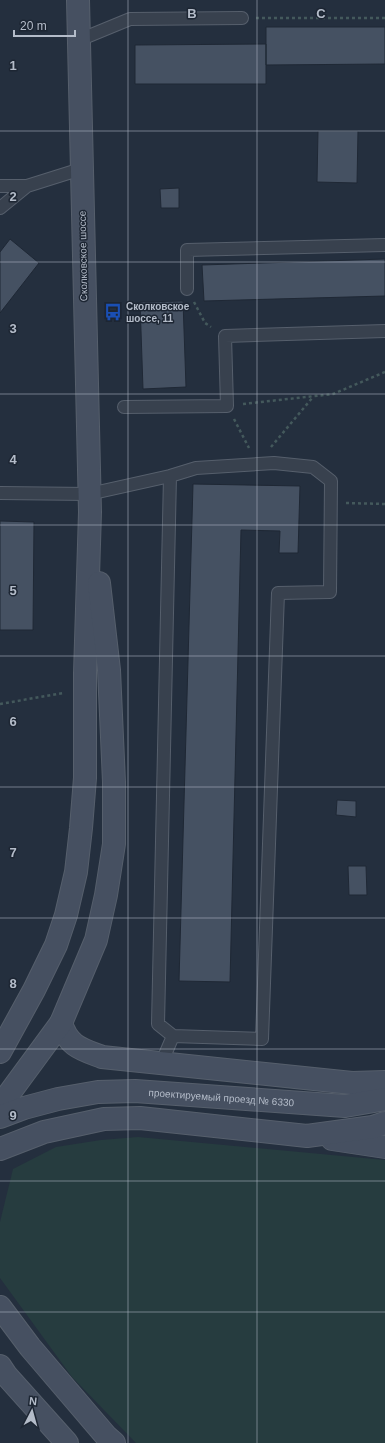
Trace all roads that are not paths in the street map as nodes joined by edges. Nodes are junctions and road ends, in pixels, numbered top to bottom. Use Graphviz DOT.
graph roads {
  1 [pos="78,0"];
  2 [pos="242,18"];
  3 [pos="78,40"];
  4 [pos="82,170"];
  5 [pos="0,186"];
  6 [pos="27,186"];
  7 [pos="0,208"];
  8 [pos="385,245"];
  9 [pos="187,289"];
  10 [pos="385,331"];
  11 [pos="124,407"];
  12 [pos="170,476"];
  13 [pos="0,493"];
  14 [pos="89,503"];
  15 [pos="61,1023"];
  16 [pos="173,1036"];
  17 [pos="0,1052"];
  18 [pos="161,1064"];
  19 [pos="385,1082"];
  20 [pos="385,1099"];
  21 [pos="0,1106"];
  22 [pos="0,1117"];
  23 [pos="385,1123"];
  24 [pos="307,1136"];
  25 [pos="385,1147"];
  26 [pos="0,1149"];
  27 [pos="0,1307"];
  28 [pos="2,1370"];
  29 [pos="68,1443"];
  30 [pos="114,1443"];
  1 -- 3 [label="street, Сколковское шоссе"];
  2 -- 3 [label="lane"];
  3 -- 4 [label="street, Сколковское шоссе"];
  4 -- 6 [label="lane"];
  4 -- 14 [label="street, Сколковское шоссе"];
  5 -- 6 [label="lane"];
  6 -- 7 [label="lane"];
  8 -- 9 [label="lane"];
  10 -- 11 [label="lane"];
  12 -- 14 [label="lane"];
  12 -- 16 [label="lane"];
  12 -- 16 [label="lane"];
  13 -- 14 [label="lane"];
  14 -- 15 [label="street"];
  14 -- 17 [label="street"];
  15 -- 18 [label="street"];
  15 -- 21 [label="street"];
  16 -- 18 [label="lane"];
  18 -- 19 [label="street"];
  20 -- 22 [label="street, проектируемый проезд № 6330"];
  23 -- 24 [label="street"];
  24 -- 25 [label="street"];
  24 -- 26 [label="street"];
  27 -- 30 [label="street"];
  28 -- 29 [label="street"];
}
